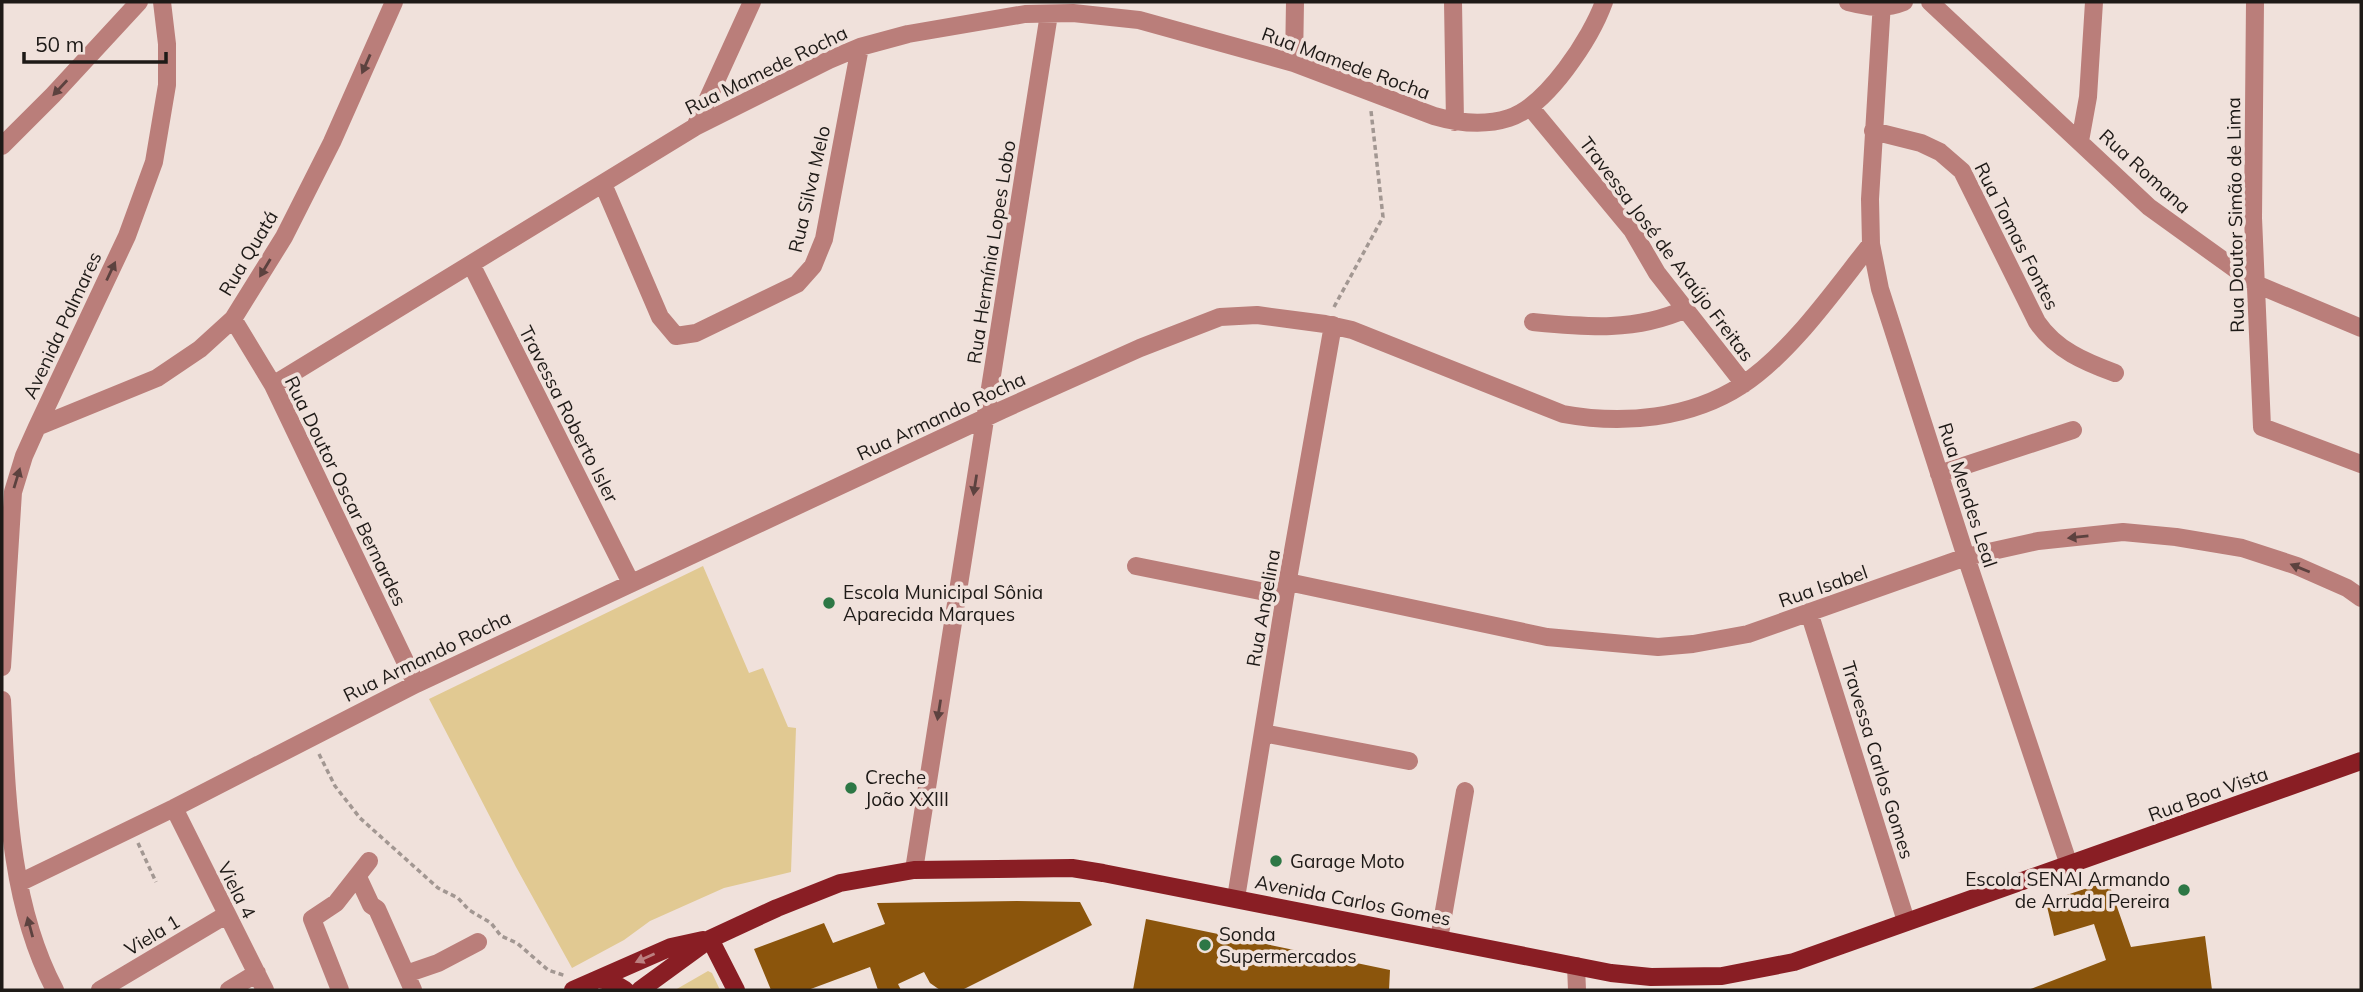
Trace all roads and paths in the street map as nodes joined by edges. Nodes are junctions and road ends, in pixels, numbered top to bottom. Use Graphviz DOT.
graph roads {
  1 [pos="139,2"];
  2 [pos="162,2"];
  3 [pos="394,2"];
  4 [pos="752,2"];
  5 [pos="1140,2"];
  6 [pos="1296,2"];
  7 [pos="1453,2"];
  8 [pos="1604,2"];
  9 [pos="1848,2"];
  10 [pos="1904,2"];
  11 [pos="1930,2"];
  12 [pos="2094,2"];
  13 [pos="2255,2"];
  14 [pos="1882,5"];
  15 [pos="1049,14"];
  16 [pos="1139,20"];
  17 [pos="860,47"];
  18 [pos="1294,62"];
  19 [pos="1369,92"];
  20 [pos="1530,107"];
  21 [pos="1455,122"];
  22 [pos="695,128"];
  23 [pos="1873,131"];
  24 [pos="2080,141"];
  25 [pos="2,146"];
  26 [pos="603,184"];
  27 [pos="1871,244"];
  28 [pos="471,264"];
  29 [pos="2256,284"];
  30 [pos="1686,309"];
  31 [pos="233,319"];
  32 [pos="1533,322"];
  33 [pos="1329,324"];
  34 [pos="2361,328"];
  35 [pos="2115,373"];
  36 [pos="1744,384"];
  37 [pos="273,385"];
  38 [pos="986,418"];
  39 [pos="37,427"];
  40 [pos="2073,430"];
  41 [pos="2361,464"];
  42 [pos="1939,474"];
  43 [pos="1966,557"];
  44 [pos="1136,566"];
  45 [pos="631,583"];
  46 [pos="1287,589"];
  47 [pos="2361,598"];
  48 [pos="1810,612"];
  49 [pos="3,617"];
  50 [pos="2,667"];
  51 [pos="416,684"];
  52 [pos="2,700"];
  53 [pos="1263,733"];
  54 [pos="311,736"];
  55 [pos="1409,761"];
  56 [pos="2361,761"];
  57 [pos="1465,791"];
  58 [pos="174,808"];
  59 [pos="131,828"];
  60 [pos="369,861"];
  61 [pos="2068,865"];
  62 [pos="914,870"];
  63 [pos="358,877"];
  64 [pos="156,882"];
  65 [pos="19,883"];
  66 [pos="1236,898"];
  67 [pos="226,915"];
  68 [pos="1906,921"];
  69 [pos="710,939"];
  70 [pos="1439,939"];
  71 [pos="478,942"];
  72 [pos="675,963"];
  73 [pos="1576,966"];
  74 [pos="257,973"];
  75 [pos="598,979"];
  76 [pos="410,982"];
  77 [pos="570,983"];
  78 [pos="55,990"];
  79 [pos="100,990"];
  80 [pos="229,990"];
  81 [pos="265,990"];
  82 [pos="340,990"];
  83 [pos="625,990"];
  84 [pos="640,990"];
  85 [pos="662,990"];
  86 [pos="736,990"];
  87 [pos="1577,990"];
  1 -- 25 [label="street, one-way"];
  39 -- 2 [label="street, Avenida Palmares, one-way"];
  3 -- 31 [label="street, Rua Quatá, one-way"];
  4 -- 22 [label="street"];
  5 -- 16 [label="street"];
  6 -- 18 [label="street"];
  7 -- 21 [label="street"];
  8 -- 20 [label="street, Rua Mamede Rocha"];
  9 -- 14 [label="street"];
  10 -- 14 [label="street"];
  11 -- 24 [label="street, Rua Romana"];
  12 -- 24 [label="street"];
  13 -- 29 [label="street, Rua Doutor Simão de Lima"];
  14 -- 23 [label="street"];
  15 -- 16 [label="street, Rua Mamede Rocha"];
  15 -- 17 [label="street, Rua Mamede Rocha"];
  15 -- 38 [label="street, Rua Hermínia Lopes Lobo"];
  16 -- 18 [label="street, Rua Mamede Rocha"];
  17 -- 22 [label="street, Rua Mamede Rocha"];
  17 -- 26 [label="street, Rua Silva Melo"];
  18 -- 19 [label="street, Rua Mamede Rocha"];
  19 -- 21 [label="street, Rua Mamede Rocha"];
  19 -- 33 [label="path"];
  20 -- 21 [label="street, Rua Mamede Rocha"];
  20 -- 30 [label="street, Travessa José de Araújo Freitas"];
  22 -- 26 [label="street, Rua Mamede Rocha"];
  23 -- 27 [label="street, Rua Mendes Leal"];
  23 -- 35 [label="street, Rua Tomas Fontes"];
  24 -- 29 [label="street, Rua Romana"];
  26 -- 28 [label="street, Rua Mamede Rocha"];
  27 -- 36 [label="street, Rua Armando Rocha"];
  27 -- 42 [label="street, Rua Mendes Leal"];
  28 -- 37 [label="street, Rua Mamede Rocha"];
  28 -- 45 [label="street, Travessa Roberto Isler"];
  29 -- 34 [label="street, Rua Romana"];
  29 -- 41 [label="street, Rua Doutor Simão de Lima"];
  30 -- 32 [label="street"];
  30 -- 36 [label="street, Travessa José de Araújo Freitas"];
  31 -- 37 [label="street, Rua Doutor Oscar Bernardes"];
  31 -- 39 [label="street, Rua Quatá"];
  33 -- 36 [label="street, Rua Armando Rocha"];
  33 -- 38 [label="street, Rua Armando Rocha"];
  33 -- 46 [label="street, Rua Angelina"];
  37 -- 51 [label="street, Rua Doutor Oscar Bernardes"];
  38 -- 45 [label="street, Rua Armando Rocha"];
  38 -- 62 [label="street, Rua Hermínia Lopes Lobo, one-way"];
  49 -- 39 [label="street, Avenida Palmares, one-way"];
  40 -- 42 [label="street"];
  42 -- 43 [label="street, Rua Mendes Leal"];
  47 -- 43 [label="street, Rua Isabel, one-way"];
  43 -- 48 [label="street, Rua Isabel"];
  43 -- 61 [label="street, Rua Mendes Leal"];
  44 -- 46 [label="street, Rua Isabel"];
  45 -- 51 [label="street, Rua Armando Rocha"];
  46 -- 48 [label="street, Rua Isabel"];
  46 -- 53 [label="street, Rua Angelina"];
  48 -- 68 [label="street, Travessa Carlos Gomes"];
  49 -- 50 [label="street, Avenida Palmares"];
  51 -- 54 [label="street, Rua Armando Rocha"];
  52 -- 65 [label="street"];
  53 -- 55 [label="street"];
  53 -- 66 [label="street, Rua Angelina"];
  54 -- 58 [label="street, Rua Armando Rocha"];
  54 -- 77 [label="path"];
  56 -- 61 [label="main road, Rua Boa Vista"];
  57 -- 70 [label="street"];
  58 -- 59 [label="street, Rua Armando Rocha"];
  58 -- 67 [label="street, Viela 4"];
  59 -- 64 [label="path"];
  59 -- 65 [label="street, Rua Armando Rocha"];
  60 -- 63 [label="street"];
  61 -- 68 [label="main road, Avenida Carlos Gomes"];
  62 -- 66 [label="main road, Avenida Carlos Gomes"];
  62 -- 69 [label="main road, Avenida Carlos Gomes"];
  63 -- 76 [label="street"];
  63 -- 82 [label="street"];
  78 -- 65 [label="street, one-way"];
  66 -- 70 [label="main road, Avenida Carlos Gomes"];
  67 -- 74 [label="street, Viela 4"];
  67 -- 79 [label="street, Viela 1"];
  68 -- 73 [label="main road, Avenida Carlos Gomes"];
  69 -- 72 [label="main road, Avenida Carlos Gomes"];
  69 -- 75 [label="main road, one-way"];
  69 -- 86 [label="main road"];
  70 -- 73 [label="main road, Avenida Carlos Gomes"];
  71 -- 76 [label="street"];
  72 -- 84 [label="main road, Avenida Carlos Gomes"];
  72 -- 85 [label="main road"];
  73 -- 87 [label="street"];
  74 -- 80 [label="street"];
  74 -- 81 [label="street, Viela 4"];
  75 -- 77 [label="main road"];
  75 -- 83 [label="main road"];
}
